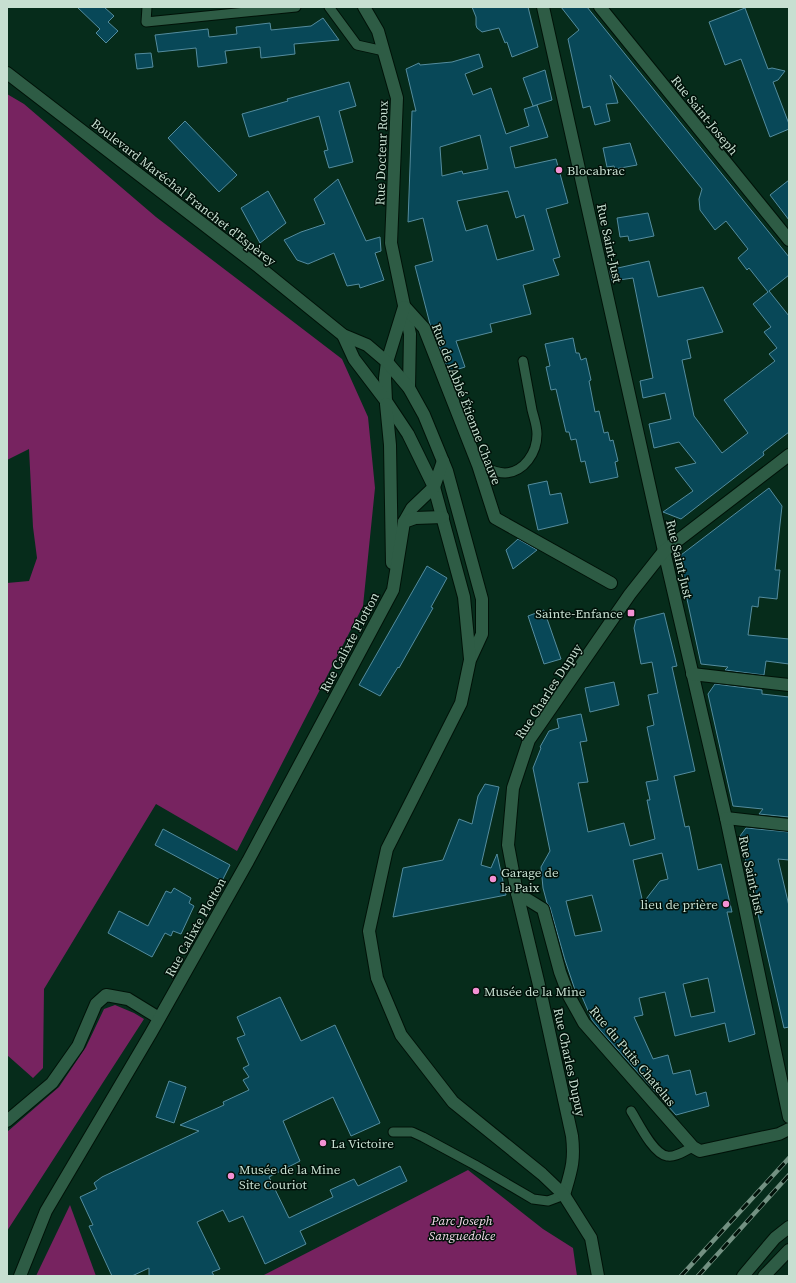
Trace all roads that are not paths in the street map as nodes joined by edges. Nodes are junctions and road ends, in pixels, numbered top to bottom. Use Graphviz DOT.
graph roads {
  1 [pos="146,7"];
  2 [pos="296,7"];
  3 [pos="329,7"];
  4 [pos="364,7"];
  5 [pos="543,7"];
  6 [pos="600,7"];
  7 [pos="384,51"];
  8 [pos="7,73"];
  9 [pos="789,240"];
  10 [pos="404,306"];
  11 [pos="343,335"];
  12 [pos="523,361"];
  13 [pos="387,362"];
  14 [pos="409,388"];
  15 [pos="386,401"];
  16 [pos="789,455"];
  17 [pos="443,461"];
  18 [pos="478,465"];
  19 [pos="434,487"];
  20 [pos="443,517"];
  21 [pos="404,522"];
  22 [pos="664,551"];
  23 [pos="611,583"];
  24 [pos="393,590"];
  25 [pos="470,660"];
  26 [pos="692,674"];
  27 [pos="789,685"];
  28 [pos="726,818"];
  29 [pos="789,825"];
  30 [pos="517,893"];
  31 [pos="159,1018"];
  32 [pos="788,1110"];
  33 [pos="631,1111"];
  34 [pos="7,1121"];
  35 [pos="789,1129"];
  36 [pos="393,1132"];
  37 [pos="693,1147"];
  38 [pos="564,1194"];
  39 [pos="789,1226"];
  40 [pos="789,1250"];
  41 [pos="20,1276"];
  42 [pos="598,1276"];
  43 [pos="743,1276"];
  44 [pos="764,1276"];
  1 -- 2 [label="lane"];
  3 -- 7 [label="lane"];
  4 -- 7 [label="street, Rue Docteur Roux"];
  5 -- 22 [label="street, Rue Saint-Just"];
  6 -- 9 [label="street, Rue Saint-Joseph"];
  7 -- 10 [label="street, Rue Docteur Roux"];
  8 -- 11 [label="street, Boulevard Maréchal Franchet d'Espèrey"];
  10 -- 13 [label="street, Rue Docteur Roux"];
  10 -- 14 [label="street, Rue Docteur Roux"];
  10 -- 18 [label="street, Rue de l'Abbé Étienne Chauve"];
  11 -- 13 [label="street, Boulevard Maréchal Franchet d'Espèrey"];
  11 -- 15 [label="street, Boulevard Maréchal Franchet d'Espèrey"];
  12 -- 18 [label="lane"];
  13 -- 14 [label="street, Boulevard Maréchal Franchet d'Espèrey"];
  13 -- 15 [label="street, Rue Docteur Roux"];
  14 -- 17 [label="street, Boulevard Maréchal Franchet d'Espèrey"];
  15 -- 19 [label="street, Boulevard Maréchal Franchet d'Espèrey"];
  15 -- 24 [label="street, Rue Calixte Plotton"];
  16 -- 22 [label="street, Rue Charles Dupuy"];
  17 -- 19 [label="street, Rue Calixte Plotton"];
  17 -- 25 [label="street, Boulevard Maréchal Franchet d'Espèrey"];
  18 -- 23 [label="street, Rue de l'Abbé Étienne Chauve"];
  19 -- 20 [label="street, Boulevard Maréchal Franchet d'Espèrey"];
  19 -- 21 [label="street, Rue Calixte Plotton"];
  20 -- 21 [label="street"];
  20 -- 25 [label="street, Boulevard Maréchal Franchet d'Espèrey"];
  21 -- 24 [label="street, Rue Calixte Plotton"];
  22 -- 26 [label="street, Rue Saint-Just"];
  22 -- 30 [label="street, Rue Charles Dupuy"];
  24 -- 31 [label="street, Rue Calixte Plotton"];
  25 -- 38 [label="street, Boulevard Maréchal Franchet d'Espèrey"];
  26 -- 27 [label="street"];
  26 -- 28 [label="street, Rue Saint-Just"];
  28 -- 29 [label="street"];
  28 -- 32 [label="street, Rue Saint-Just"];
  30 -- 37 [label="street, Rue du Puits Chatelus"];
  30 -- 38 [label="street, Rue Charles Dupuy"];
  31 -- 34 [label="street"];
  31 -- 41 [label="street, Rue Calixte Plotton"];
  33 -- 37 [label="lane"];
  35 -- 37 [label="street"];
  36 -- 38 [label="lane"];
  38 -- 42 [label="street, Boulevard Maréchal Franchet d'Espèrey"];
  39 -- 43 [label="street"];
  40 -- 44 [label="street"];
}
